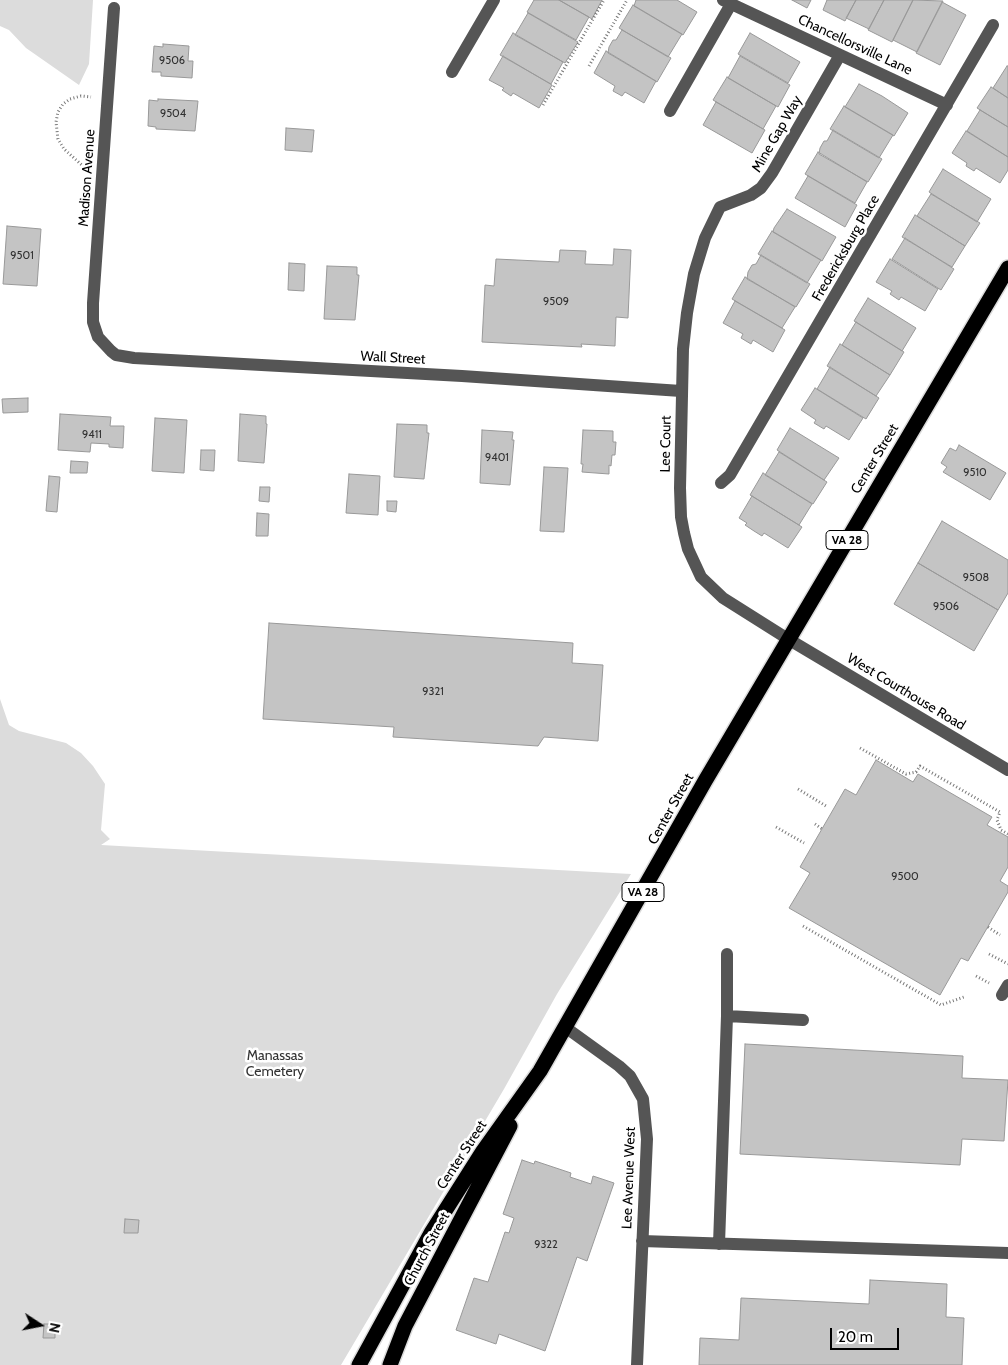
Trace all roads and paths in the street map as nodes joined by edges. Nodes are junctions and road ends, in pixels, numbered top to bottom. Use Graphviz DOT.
graph roads {
  1 [pos="494,0"];
  2 [pos="604,0"];
  3 [pos="627,0"];
  4 [pos="727,2"];
  5 [pos="114,8"];
  6 [pos="993,25"];
  7 [pos="840,54"];
  8 [pos="589,66"];
  9 [pos="452,72"];
  10 [pos="543,104"];
  11 [pos="947,105"];
  12 [pos="107,106"];
  13 [pos="670,110"];
  14 [pos="101,188"];
  15 [pos="720,207"];
  16 [pos="1008,268"];
  17 [pos="106,347"];
  18 [pos="682,392"];
  19 [pos="721,484"];
  20 [pos="788,639"];
  21 [pos="860,748"];
  22 [pos="1008,770"];
  23 [pos="798,789"];
  24 [pos="826,806"];
  25 [pos="815,824"];
  26 [pos="776,827"];
  27 [pos="822,828"];
  28 [pos="1008,834"];
  29 [pos="804,843"];
  30 [pos="803,926"];
  31 [pos="988,927"];
  32 [pos="1000,935"];
  33 [pos="727,954"];
  34 [pos="989,954"];
  35 [pos="1008,964"];
  36 [pos="964,997"];
  37 [pos="726,1016"];
  38 [pos="803,1020"];
  39 [pos="565,1027"];
  40 [pos="540,1071"];
  41 [pos="642,1241"];
  42 [pos="720,1244"];
  43 [pos="1008,1253"];
  44 [pos="359,1365"];
  45 [pos="390,1365"];
  46 [pos="636,1365"];
  1 -- 9 [label="street"];
  2 -- 10 [label="path"];
  3 -- 8 [label="path"];
  4 -- 7 [label="street, Chancellorsville Lane"];
  4 -- 13 [label="street"];
  5 -- 12 [label="street, Madison Avenue"];
  6 -- 11 [label="street, Fredericksburg Place"];
  7 -- 11 [label="street, Chancellorsville Lane"];
  7 -- 15 [label="street, Mine Gap Way"];
  11 -- 19 [label="street, Fredericksburg Place"];
  12 -- 14 [label="street, Madison Avenue"];
  12 -- 14 [label="path"];
  14 -- 17 [label="street, Madison Avenue"];
  15 -- 18 [label="street, Lee Court"];
  16 -- 20 [label="highway, Center Street / VA 28"];
  17 -- 18 [label="street, Wall Street"];
  18 -- 20 [label="street, Lee Court"];
  20 -- 22 [label="street, West Courthouse Road"];
  20 -- 39 [label="highway, Center Street / VA 28"];
  21 -- 28 [label="path"];
  23 -- 24 [label="path"];
  25 -- 27 [label="path"];
  26 -- 29 [label="path"];
  30 -- 36 [label="path"];
  31 -- 32 [label="path"];
  33 -- 37 [label="street"];
  34 -- 35 [label="path"];
  37 -- 38 [label="street"];
  37 -- 42 [label="street"];
  39 -- 40 [label="highway, Center Street / VA 28"];
  39 -- 41 [label="street, Lee Avenue West"];
  40 -- 44 [label="highway, Center Street / VA 28"];
  40 -- 45 [label="highway, Church Street / VA 28"];
  41 -- 42 [label="street"];
  41 -- 46 [label="street, Lee Avenue West"];
  42 -- 43 [label="street"];
}
